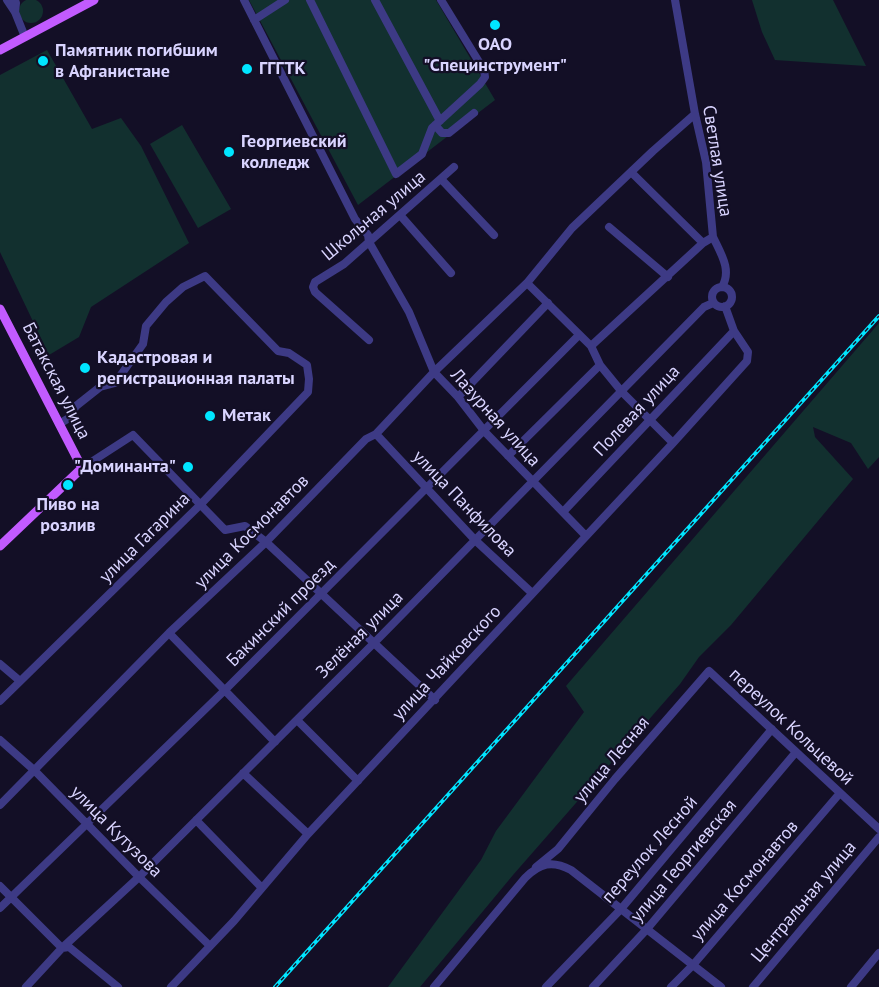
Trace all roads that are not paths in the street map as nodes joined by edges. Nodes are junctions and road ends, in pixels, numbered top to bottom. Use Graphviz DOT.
graph roads {
  1 [pos="7,0"];
  2 [pos="15,0"];
  3 [pos="94,0"];
  4 [pos="244,0"];
  5 [pos="285,0"];
  6 [pos="310,0"];
  7 [pos="375,0"];
  8 [pos="441,0"];
  9 [pos="675,0"];
  10 [pos="15,12"];
  11 [pos="254,20"];
  12 [pos="24,37"];
  13 [pos="0,50"];
  14 [pos="474,113"];
  15 [pos="695,114"];
  16 [pos="438,123"];
  17 [pos="454,167"];
  18 [pos="632,173"];
  19 [pos="441,179"];
  20 [pos="400,215"];
  21 [pos="609,227"];
  22 [pos="494,235"];
  23 [pos="713,237"];
  24 [pos="369,242"];
  25 [pos="703,243"];
  26 [pos="451,273"];
  27 [pos="668,277"];
  28 [pos="527,283"];
  29 [pos="722,288"];
  30 [pos="548,303"];
  31 [pos="713,303"];
  32 [pos="725,306"];
  33 [pos="0,309"];
  34 [pos="734,331"];
  35 [pos="579,335"];
  36 [pos="369,339"];
  37 [pos="591,346"];
  38 [pos="600,364"];
  39 [pos="434,372"];
  40 [pos="622,392"];
  41 [pos="458,398"];
  42 [pos="649,419"];
  43 [pos="59,424"];
  44 [pos="485,432"];
  45 [pos="376,434"];
  46 [pos="673,443"];
  47 [pos="508,456"];
  48 [pos="82,468"];
  49 [pos="532,482"];
  50 [pos="427,488"];
  51 [pos="201,504"];
  52 [pos="563,512"];
  53 [pos="586,536"];
  54 [pos="475,540"];
  55 [pos="266,542"];
  56 [pos="0,546"];
  57 [pos="532,593"];
  58 [pos="321,594"];
  59 [pos="169,633"];
  60 [pos="374,643"];
  61 [pos="0,664"];
  62 [pos="709,671"];
  63 [pos="20,681"];
  64 [pos="225,690"];
  65 [pos="435,700"];
  66 [pos="0,701"];
  67 [pos="297,720"];
  68 [pos="772,729"];
  69 [pos="0,740"];
  70 [pos="275,742"];
  71 [pos="796,752"];
  72 [pos="34,770"];
  73 [pos="243,773"];
  74 [pos="358,782"];
  75 [pos="840,793"];
  76 [pos="0,805"];
  77 [pos="196,820"];
  78 [pos="86,824"];
  79 [pos="879,829"];
  80 [pos="308,834"];
  81 [pos="879,837"];
  82 [pos="558,849"];
  83 [pos="559,865"];
  84 [pos="536,867"];
  85 [pos="139,877"];
  86 [pos="0,886"];
  87 [pos="262,888"];
  88 [pos="11,898"];
  89 [pos="0,908"];
  90 [pos="621,909"];
  91 [pos="647,929"];
  92 [pos="210,946"];
  93 [pos="62,948"];
  94 [pos="879,954"];
  95 [pos="693,965"];
  96 [pos="26,987"];
  97 [pos="118,987"];
  98 [pos="171,987"];
  99 [pos="434,987"];
  100 [pos="546,987"];
  101 [pos="593,987"];
  102 [pos="671,987"];
  103 [pos="721,987"];
  104 [pos="753,987"];
  105 [pos="851,987"];
  1 -- 10 [label="street"];
  2 -- 10 [label="street"];
  3 -- 12 [label="main road"];
  4 -- 11 [label="street, Лазурная улица"];
  5 -- 11 [label="street"];
  6 -- 16 [label="street"];
  7 -- 16 [label="street"];
  8 -- 16 [label="street"];
  9 -- 15 [label="street, Светлая улица"];
  10 -- 12 [label="street"];
  11 -- 24 [label="street, Лазурная улица"];
  12 -- 13 [label="main road"];
  14 -- 16 [label="street"];
  15 -- 18 [label="street, улица Космонавтов"];
  15 -- 23 [label="street, Светлая улица"];
  17 -- 19 [label="street, Школьная улица"];
  18 -- 25 [label="street"];
  18 -- 28 [label="street, улица Космонавтов"];
  19 -- 20 [label="street, Школьная улица"];
  19 -- 22 [label="street"];
  20 -- 24 [label="street, Школьная улица"];
  20 -- 26 [label="street"];
  21 -- 27 [label="street"];
  23 -- 25 [label="street, Светлая улица"];
  23 -- 29 [label="street"];
  24 -- 36 [label="street, Школьная улица"];
  24 -- 39 [label="street, Лазурная улица"];
  25 -- 27 [label="street, Светлая улица"];
  27 -- 37 [label="street, Светлая улица"];
  28 -- 30 [label="street"];
  28 -- 39 [label="street, улица Космонавтов"];
  29 -- 31 [label="street"];
  29 -- 32 [label="street"];
  30 -- 35 [label="street"];
  30 -- 41 [label="street"];
  31 -- 32 [label="street"];
  31 -- 40 [label="street, Зелёная улица"];
  32 -- 34 [label="street"];
  33 -- 43 [label="main road, Батакская улица"];
  34 -- 42 [label="street, Полевая улица"];
  34 -- 46 [label="street, улица Чайковского"];
  35 -- 37 [label="street"];
  35 -- 44 [label="street, Бакинский проезд"];
  37 -- 38 [label="street"];
  38 -- 40 [label="street"];
  38 -- 47 [label="street"];
  39 -- 41 [label="street, Лазурная улица"];
  39 -- 45 [label="street, улица Космонавтов"];
  40 -- 42 [label="street"];
  40 -- 49 [label="street, Зелёная улица"];
  41 -- 44 [label="street, Лазурная улица"];
  42 -- 46 [label="street"];
  42 -- 52 [label="street, Полевая улица"];
  43 -- 48 [label="main road, Батакская улица"];
  43 -- 51 [label="street, улица Гагарина"];
  44 -- 47 [label="street, Лазурная улица"];
  44 -- 50 [label="street, Бакинский проезд"];
  45 -- 50 [label="street, улица Панфилова"];
  45 -- 55 [label="street, улица Космонавтов"];
  46 -- 53 [label="street, улица Чайковского"];
  47 -- 49 [label="street, Лазурная улица"];
  48 -- 51 [label="street"];
  48 -- 56 [label="main road"];
  49 -- 52 [label="street, Лазурная улица"];
  49 -- 54 [label="street, Зелёная улица"];
  50 -- 54 [label="street, улица Панфилова"];
  50 -- 58 [label="street, Бакинский проезд"];
  51 -- 55 [label="street"];
  51 -- 63 [label="street, улица Гагарина"];
  52 -- 53 [label="street, Лазурная улица"];
  53 -- 57 [label="street, улица Чайковского"];
  54 -- 57 [label="street, улица Панфилова"];
  54 -- 60 [label="street, Зелёная улица"];
  55 -- 58 [label="street"];
  55 -- 59 [label="street, улица Космонавтов"];
  57 -- 65 [label="street, улица Чайковского"];
  58 -- 60 [label="street"];
  58 -- 64 [label="street, Бакинский проезд"];
  59 -- 64 [label="street"];
  59 -- 72 [label="street, улица Космонавтов"];
  60 -- 65 [label="street"];
  60 -- 67 [label="street, Зелёная улица"];
  61 -- 63 [label="street"];
  62 -- 68 [label="street, переулок Кольцевой"];
  62 -- 82 [label="street, улица Лесная"];
  63 -- 66 [label="street, улица Гагарина"];
  64 -- 70 [label="street"];
  64 -- 78 [label="street, Бакинский проезд"];
  65 -- 74 [label="street, улица Чайковского"];
  67 -- 70 [label="street, Зелёная улица"];
  67 -- 74 [label="street"];
  68 -- 71 [label="street, переулок Кольцевой"];
  68 -- 90 [label="street, переулок Лесной"];
  69 -- 72 [label="street, улица Кутузова"];
  70 -- 73 [label="street, Зелёная улица"];
  71 -- 75 [label="street, переулок Кольцевой"];
  71 -- 91 [label="street, улица Георгиевская"];
  72 -- 76 [label="street, улица Космонавтов"];
  72 -- 78 [label="street, улица Кутузова"];
  73 -- 77 [label="street, Зелёная улица"];
  73 -- 80 [label="street"];
  74 -- 80 [label="street, улица Чайковского"];
  75 -- 79 [label="street, переулок Кольцевой"];
  75 -- 95 [label="street, улица Космонавтов"];
  77 -- 85 [label="street, Зелёная улица"];
  77 -- 87 [label="street"];
  78 -- 85 [label="street, улица Кутузова"];
  78 -- 88 [label="street, Бакинский проезд"];
  80 -- 87 [label="street, улица Чайковского"];
  81 -- 104 [label="street, Центральная улица"];
  82 -- 83 [label="street"];
  82 -- 84 [label="street, улица Лесная"];
  83 -- 84 [label="street"];
  83 -- 90 [label="street"];
  84 -- 99 [label="street, улица Лесная"];
  85 -- 92 [label="street, улица Кутузова"];
  85 -- 93 [label="street, Зелёная улица"];
  86 -- 88 [label="street"];
  87 -- 92 [label="street, улица Чайковского"];
  88 -- 89 [label="street, Бакинский проезд"];
  88 -- 93 [label="street"];
  90 -- 91 [label="street"];
  90 -- 100 [label="street, переулок Лесной"];
  91 -- 95 [label="street"];
  91 -- 101 [label="street, улица Георгиевская"];
  92 -- 98 [label="street, улица Чайковского"];
  93 -- 96 [label="street, Зелёная улица"];
  93 -- 97 [label="street"];
  94 -- 105 [label="street"];
  95 -- 102 [label="street, улица Космонавтов"];
  95 -- 103 [label="street"];
}
